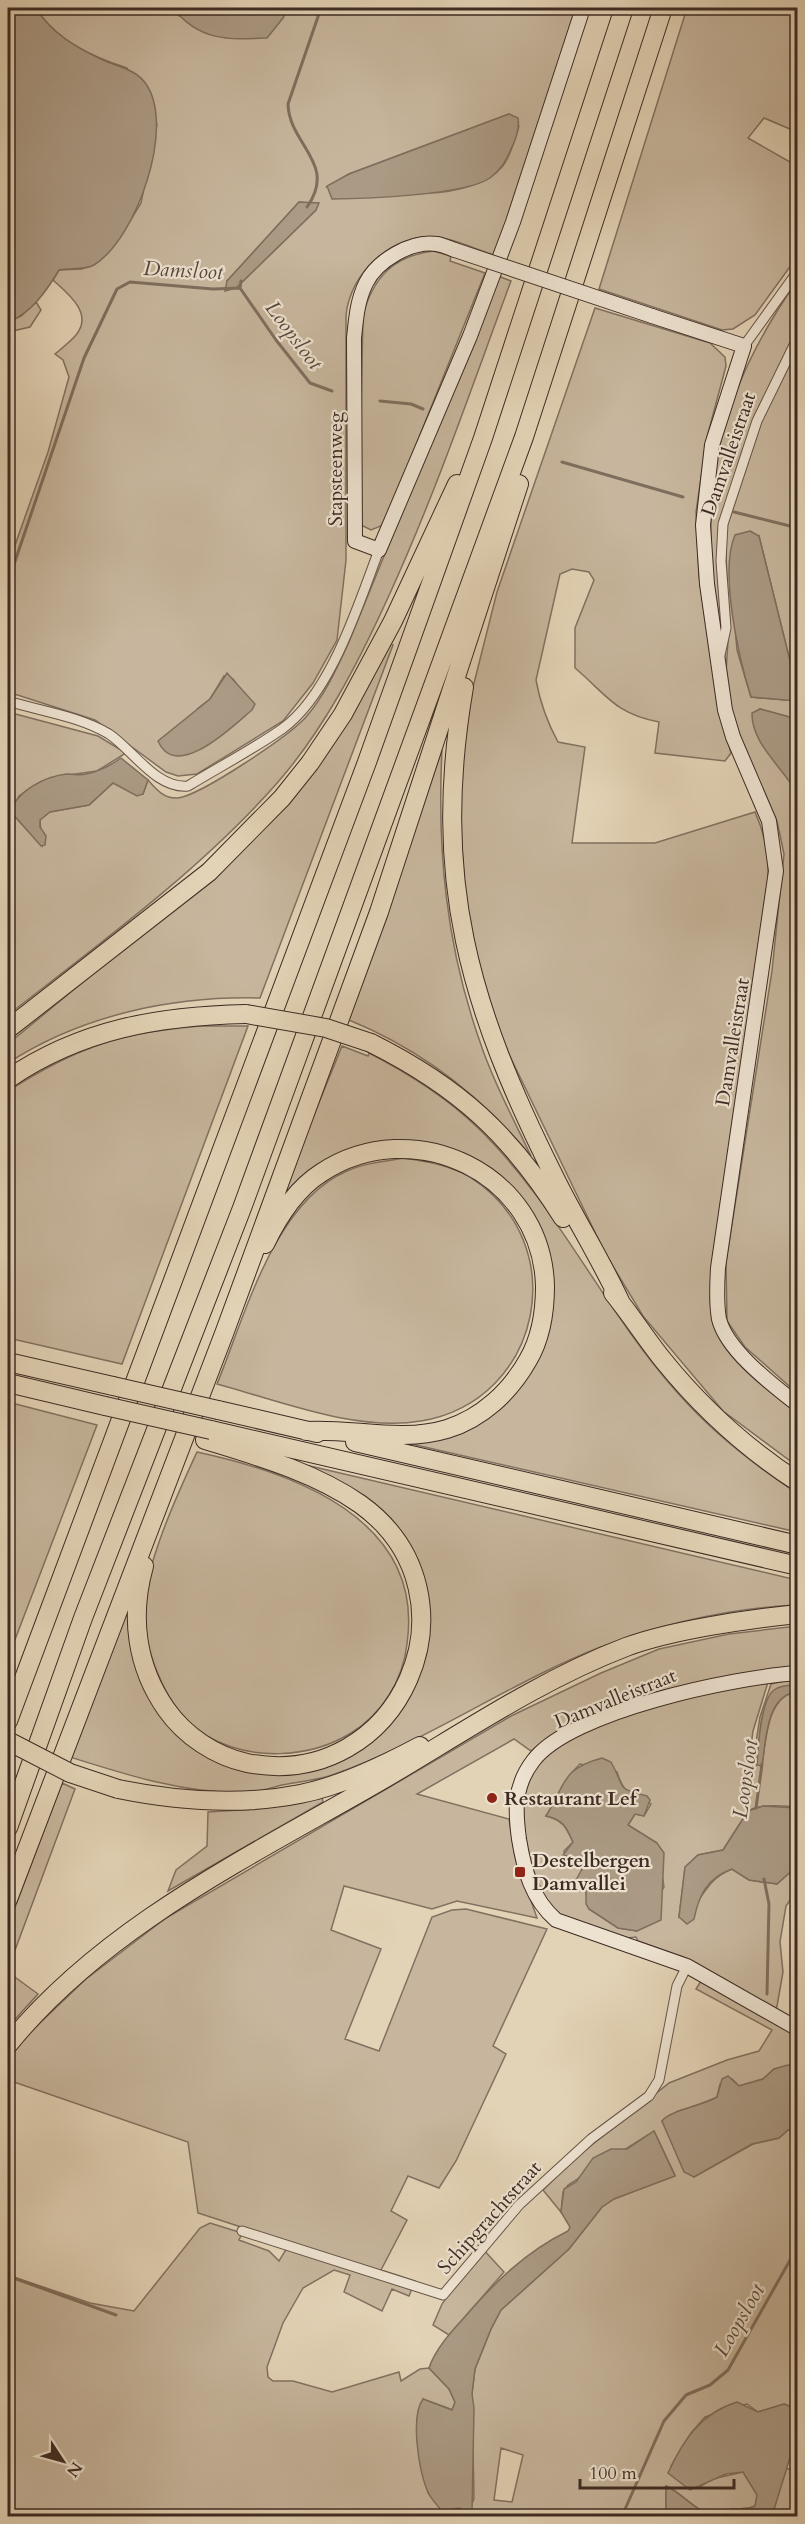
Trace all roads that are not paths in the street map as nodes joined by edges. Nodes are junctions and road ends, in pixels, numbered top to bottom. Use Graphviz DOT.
graph roads {
  1 [pos="583,8"];
  2 [pos="624,8"];
  3 [pos="663,8"];
  4 [pos="798,271"];
  5 [pos="798,337"];
  6 [pos="744,346"];
  7 [pos="524,437"];
  8 [pos="483,438"];
  9 [pos="497,549"];
  10 [pos="379,550"];
  11 [pos="718,661"];
  12 [pos="8,700"];
  13 [pos="11,1027"];
  14 [pos="8,1079"];
  15 [pos="620,1301"];
  16 [pos="225,1331"];
  17 [pos="8,1362"];
  18 [pos="8,1383"];
  19 [pos="798,1405"];
  20 [pos="306,1431"];
  21 [pos="208,1435"];
  22 [pos="798,1482"];
  23 [pos="159,1498"];
  24 [pos="798,1545"];
  25 [pos="798,1566"];
  26 [pos="798,1614"];
  27 [pos="798,1673"];
  28 [pos="507,1704"];
  29 [pos="8,1721"];
  30 [pos="8,1741"];
  31 [pos="8,1827"];
  32 [pos="8,1899"];
  33 [pos="687,1966"];
  34 [pos="798,2029"];
  35 [pos="8,2045"];
  36 [pos="242,2231"];
  1 -- 10 [label="street"];
  2 -- 8 [label="highway"];
  3 -- 7 [label="highway"];
  4 -- 6 [label="street, Damvalleistraat"];
  5 -- 11 [label="street, Damvalleistraat"];
  6 -- 10 [label="street, Stapsteenweg, bridge"];
  6 -- 11 [label="street, Damvalleistraat"];
  7 -- 9 [label="highway"];
  7 -- 31 [label="highway"];
  8 -- 13 [label="highway"];
  8 -- 29 [label="highway"];
  9 -- 15 [label="highway"];
  9 -- 16 [label="highway"];
  10 -- 12 [label="street"];
  11 -- 19 [label="street, Damvalleistraat"];
  14 -- 15 [label="highway, bridge"];
  15 -- 22 [label="highway"];
  16 -- 20 [label="highway"];
  16 -- 23 [label="highway"];
  17 -- 20 [label="highway, bridge"];
  18 -- 21 [label="highway, bridge"];
  20 -- 24 [label="highway"];
  21 -- 23 [label="highway"];
  21 -- 25 [label="highway"];
  23 -- 32 [label="highway"];
  26 -- 28 [label="highway"];
  27 -- 33 [label="street, Damvalleistraat"];
  28 -- 30 [label="highway, bridge"];
  28 -- 35 [label="highway"];
  33 -- 34 [label="street, Damvalleistraat"];
  33 -- 36 [label="street, Schipgrachtstraat"];
}
